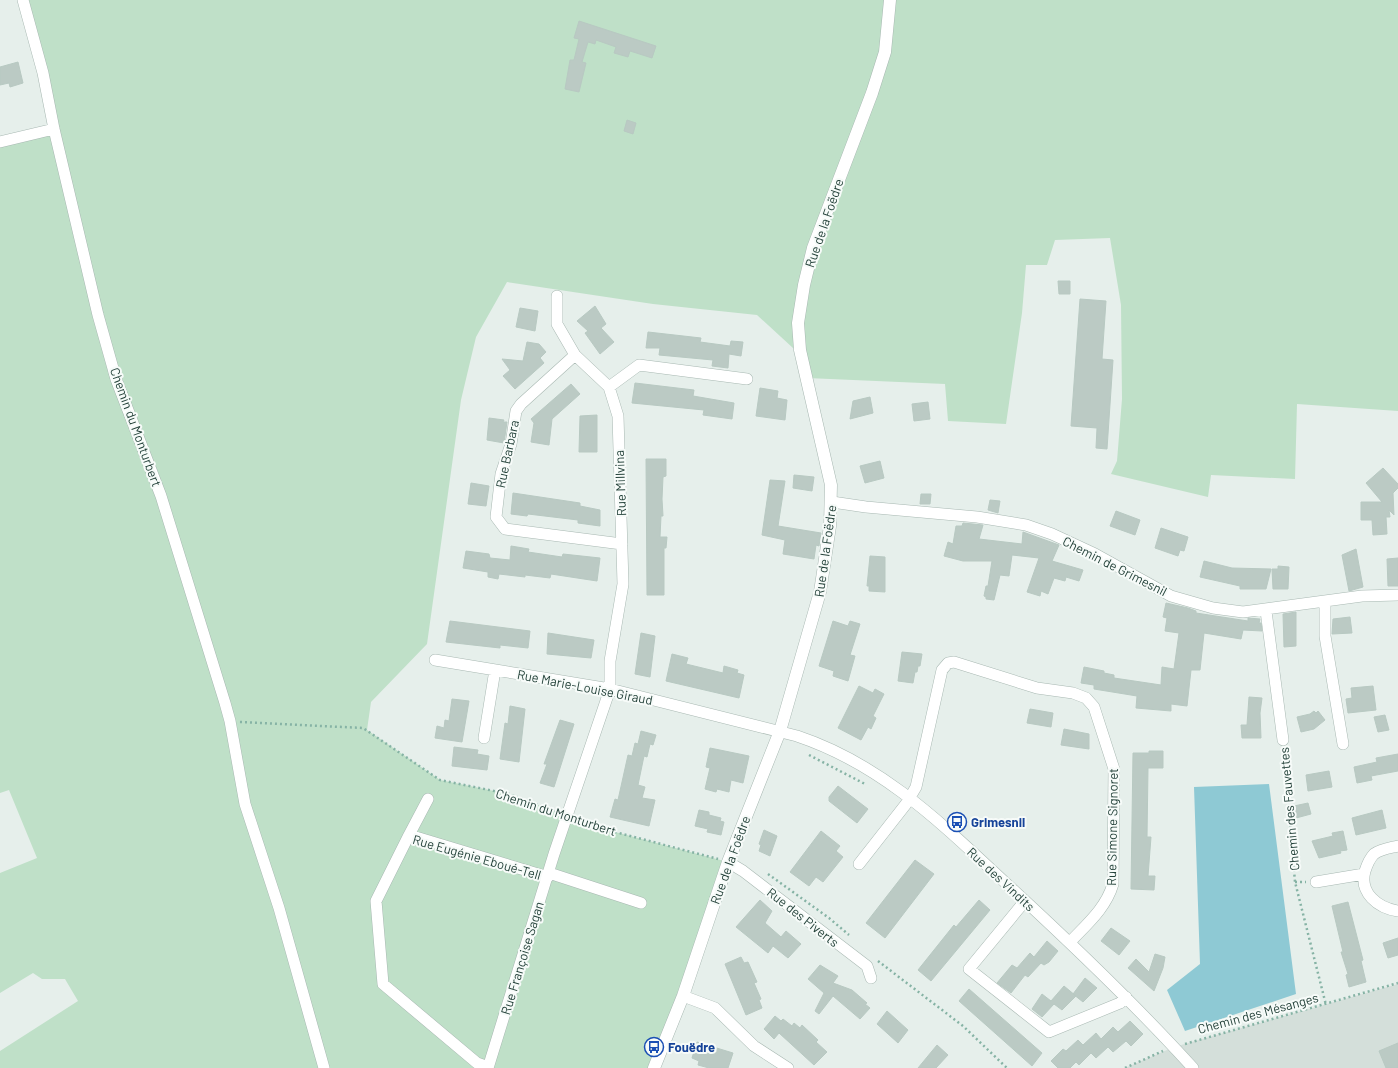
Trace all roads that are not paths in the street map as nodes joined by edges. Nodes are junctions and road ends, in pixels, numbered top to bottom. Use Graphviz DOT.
graph roads {
  1 [pos="23,0"];
  2 [pos="890,0"];
  3 [pos="54,129"];
  4 [pos="0,142"];
  5 [pos="557,296"];
  6 [pos="575,355"];
  7 [pos="747,379"];
  8 [pos="609,387"];
  9 [pos="832,502"];
  10 [pos="622,544"];
  11 [pos="1398,596"];
  12 [pos="1324,602"];
  13 [pos="1266,611"];
  14 [pos="435,660"];
  15 [pos="495,670"];
  16 [pos="610,689"];
  17 [pos="780,731"];
  18 [pos="484,738"];
  19 [pos="1283,740"];
  20 [pos="1342,744"];
  21 [pos="909,796"];
  22 [pos="428,799"];
  23 [pos="409,835"];
  24 [pos="1398,846"];
  25 [pos="728,862"];
  26 [pos="859,864"];
  27 [pos="1364,874"];
  28 [pos="548,875"];
  29 [pos="1316,882"];
  30 [pos="1025,901"];
  31 [pos="641,902"];
  32 [pos="1398,911"];
  33 [pos="1070,942"];
  34 [pos="871,978"];
  35 [pos="683,996"];
  36 [pos="1126,997"];
  37 [pos="324,1068"];
  38 [pos="488,1068"];
  39 [pos="654,1068"];
  40 [pos="788,1068"];
  41 [pos="1193,1068"];
  1 -- 3 [label="street, Chemin du Monturbert"];
  2 -- 9 [label="street, Rue de la Foëdre"];
  3 -- 4 [label="street"];
  3 -- 37 [label="street, Chemin du Monturbert"];
  5 -- 6 [label="street, Rue Millvina"];
  6 -- 8 [label="street, Rue Millvina"];
  6 -- 10 [label="street, Rue Barbara"];
  7 -- 8 [label="street"];
  8 -- 10 [label="street, Rue Millvina"];
  9 -- 13 [label="street, Chemin de Grimesnil"];
  9 -- 17 [label="street, Rue de la Foëdre"];
  10 -- 16 [label="street, Rue Millvina"];
  11 -- 12 [label="street, Chemin de Grimesnil"];
  12 -- 13 [label="street, Chemin de Grimesnil"];
  12 -- 20 [label="street"];
  13 -- 19 [label="street, Chemin des Fauvettes"];
  14 -- 15 [label="street, Rue Marie-Louise Giraud"];
  15 -- 16 [label="street, Rue Marie-Louise Giraud"];
  15 -- 18 [label="street"];
  16 -- 17 [label="street, Rue Marie-Louise Giraud"];
  16 -- 28 [label="street, Rue Françoise Sagan"];
  17 -- 21 [label="street, Rue des Vindits"];
  17 -- 25 [label="street, Rue de la Foëdre"];
  21 -- 26 [label="street"];
  21 -- 30 [label="street, Rue des Vindits"];
  21 -- 33 [label="street, Rue Simone Signoret"];
  22 -- 23 [label="street"];
  23 -- 28 [label="street, Rue Eugénie Eboué-Tell"];
  23 -- 38 [label="street, Rue Eugénie Eboué-Tell"];
  24 -- 27 [label="street"];
  25 -- 34 [label="street, Rue des Piverts"];
  25 -- 35 [label="street, Rue de la Foëdre"];
  27 -- 29 [label="street"];
  27 -- 32 [label="street"];
  28 -- 31 [label="street, Rue Eugénie Eboué-Tell"];
  28 -- 38 [label="street, Rue Françoise Sagan"];
  30 -- 33 [label="street, Rue des Vindits"];
  30 -- 36 [label="street"];
  33 -- 36 [label="street, Rue des Vindits"];
  35 -- 39 [label="street, Rue de la Foëdre"];
  35 -- 40 [label="street"];
  36 -- 41 [label="street, Rue des Vindits"];
}
